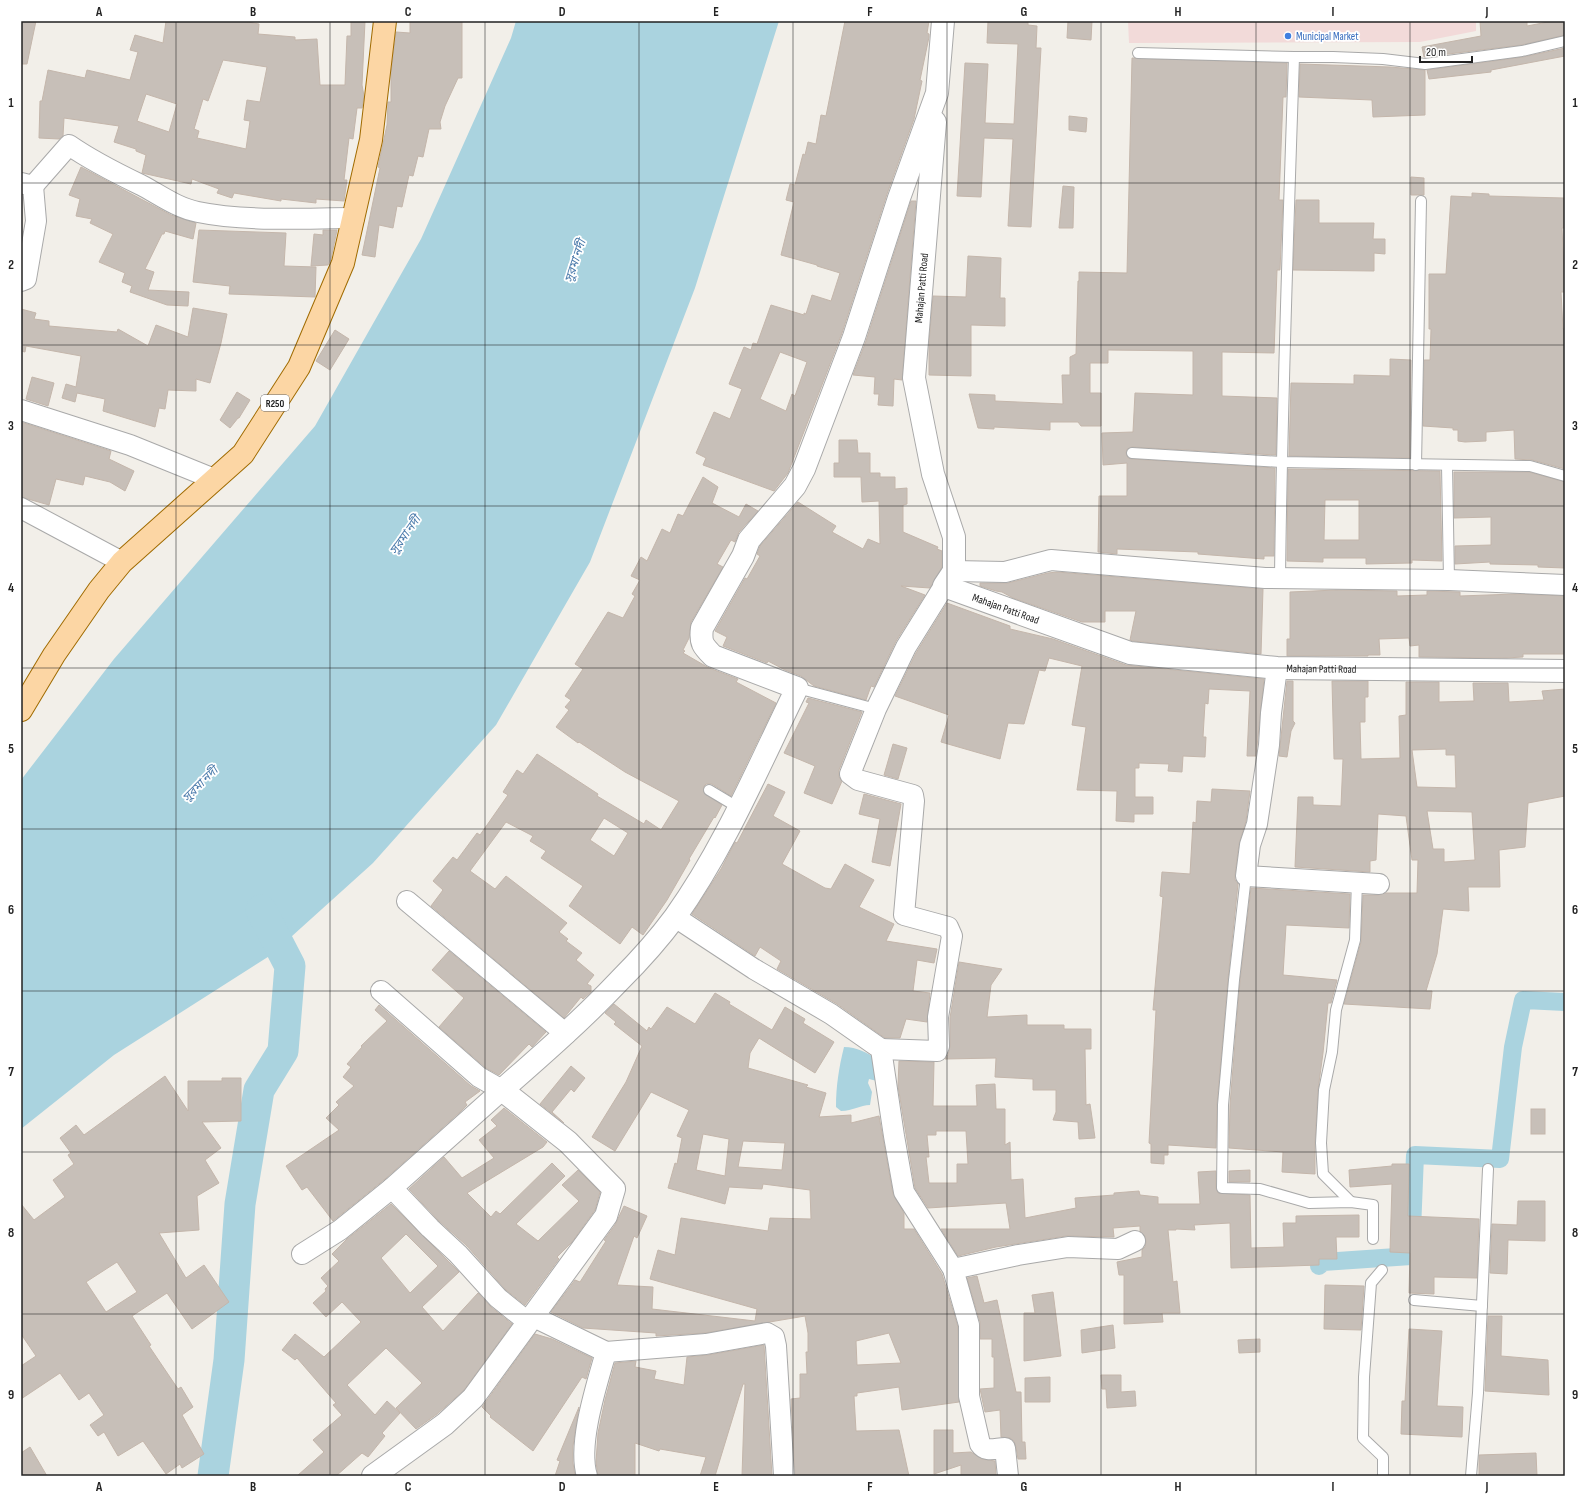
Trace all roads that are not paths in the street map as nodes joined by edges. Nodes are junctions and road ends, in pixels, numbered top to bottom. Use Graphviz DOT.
graph roads {
  1 [pos="385,21"];
  2 [pos="943,21"];
  3 [pos="1565,41"];
  4 [pos="1138,53"];
  5 [pos="1294,57"];
  6 [pos="937,93"];
  7 [pos="27,185"];
  8 [pos="1421,201"];
  9 [pos="354,218"];
  10 [pos="21,281"];
  11 [pos="21,410"];
  12 [pos="1132,453"];
  13 [pos="1281,462"];
  14 [pos="1416,465"];
  15 [pos="1447,465"];
  16 [pos="1565,476"];
  17 [pos="214,479"];
  18 [pos="21,508"];
  19 [pos="122,562"];
  20 [pos="949,578"];
  21 [pos="1280,578"];
  22 [pos="1449,580"];
  23 [pos="1565,585"];
  24 [pos="1277,668"];
  25 [pos="1565,671"];
  26 [pos="797,688"];
  27 [pos="876,709"];
  28 [pos="21,710"];
  29 [pos="709,790"];
  30 [pos="739,808"];
  31 [pos="1246,876"];
  32 [pos="1357,882"];
  33 [pos="1380,884"];
  34 [pos="407,901"];
  35 [pos="675,917"];
  36 [pos="381,991"];
  37 [pos="566,1034"];
  38 [pos="881,1049"];
  39 [pos="502,1090"];
  40 [pos="1488,1169"];
  41 [pos="392,1188"];
  42 [pos="1351,1202"];
  43 [pos="1373,1239"];
  44 [pos="1135,1241"];
  45 [pos="302,1254"];
  46 [pos="953,1269"];
  47 [pos="1382,1270"];
  48 [pos="1414,1300"];
  49 [pos="1482,1306"];
  50 [pos="530,1319"];
  51 [pos="606,1352"];
  52 [pos="373,1476"];
  53 [pos="588,1476"];
  54 [pos="784,1476"];
  55 [pos="1008,1476"];
  56 [pos="1383,1476"];
  57 [pos="1471,1476"];
  1 -- 9 [label="main road, R250"];
  2 -- 6 [label="street"];
  3 -- 5 [label="lane"];
  4 -- 5 [label="lane"];
  5 -- 13 [label="lane"];
  6 -- 20 [label="street, Mahajan Patti Road"];
  6 -- 26 [label="street"];
  7 -- 9 [label="street"];
  7 -- 10 [label="street"];
  8 -- 14 [label="lane"];
  9 -- 17 [label="main road, R250"];
  11 -- 17 [label="street"];
  12 -- 13 [label="lane"];
  13 -- 14 [label="lane"];
  13 -- 21 [label="lane"];
  14 -- 15 [label="lane"];
  15 -- 16 [label="lane"];
  15 -- 22 [label="lane"];
  17 -- 19 [label="main road, R250"];
  18 -- 19 [label="street"];
  19 -- 28 [label="main road, R250"];
  20 -- 21 [label="street"];
  20 -- 24 [label="street, Mahajan Patti Road"];
  20 -- 27 [label="street"];
  21 -- 22 [label="street"];
  22 -- 23 [label="street"];
  24 -- 25 [label="street, Mahajan Patti Road"];
  24 -- 31 [label="street"];
  26 -- 27 [label="lane"];
  26 -- 30 [label="street"];
  27 -- 38 [label="street"];
  29 -- 30 [label="lane"];
  30 -- 35 [label="street"];
  31 -- 32 [label="street"];
  31 -- 42 [label="lane"];
  32 -- 33 [label="street"];
  32 -- 42 [label="lane"];
  34 -- 37 [label="street"];
  35 -- 37 [label="street"];
  35 -- 38 [label="street"];
  36 -- 39 [label="street"];
  37 -- 39 [label="street"];
  38 -- 46 [label="street"];
  39 -- 41 [label="street"];
  39 -- 50 [label="street"];
  40 -- 49 [label="lane"];
  41 -- 45 [label="street"];
  41 -- 50 [label="street"];
  42 -- 43 [label="lane"];
  44 -- 46 [label="street"];
  46 -- 55 [label="street"];
  47 -- 56 [label="lane"];
  48 -- 49 [label="lane"];
  49 -- 57 [label="lane"];
  50 -- 51 [label="street"];
  50 -- 52 [label="street"];
  51 -- 53 [label="street"];
  51 -- 54 [label="street"];
}
